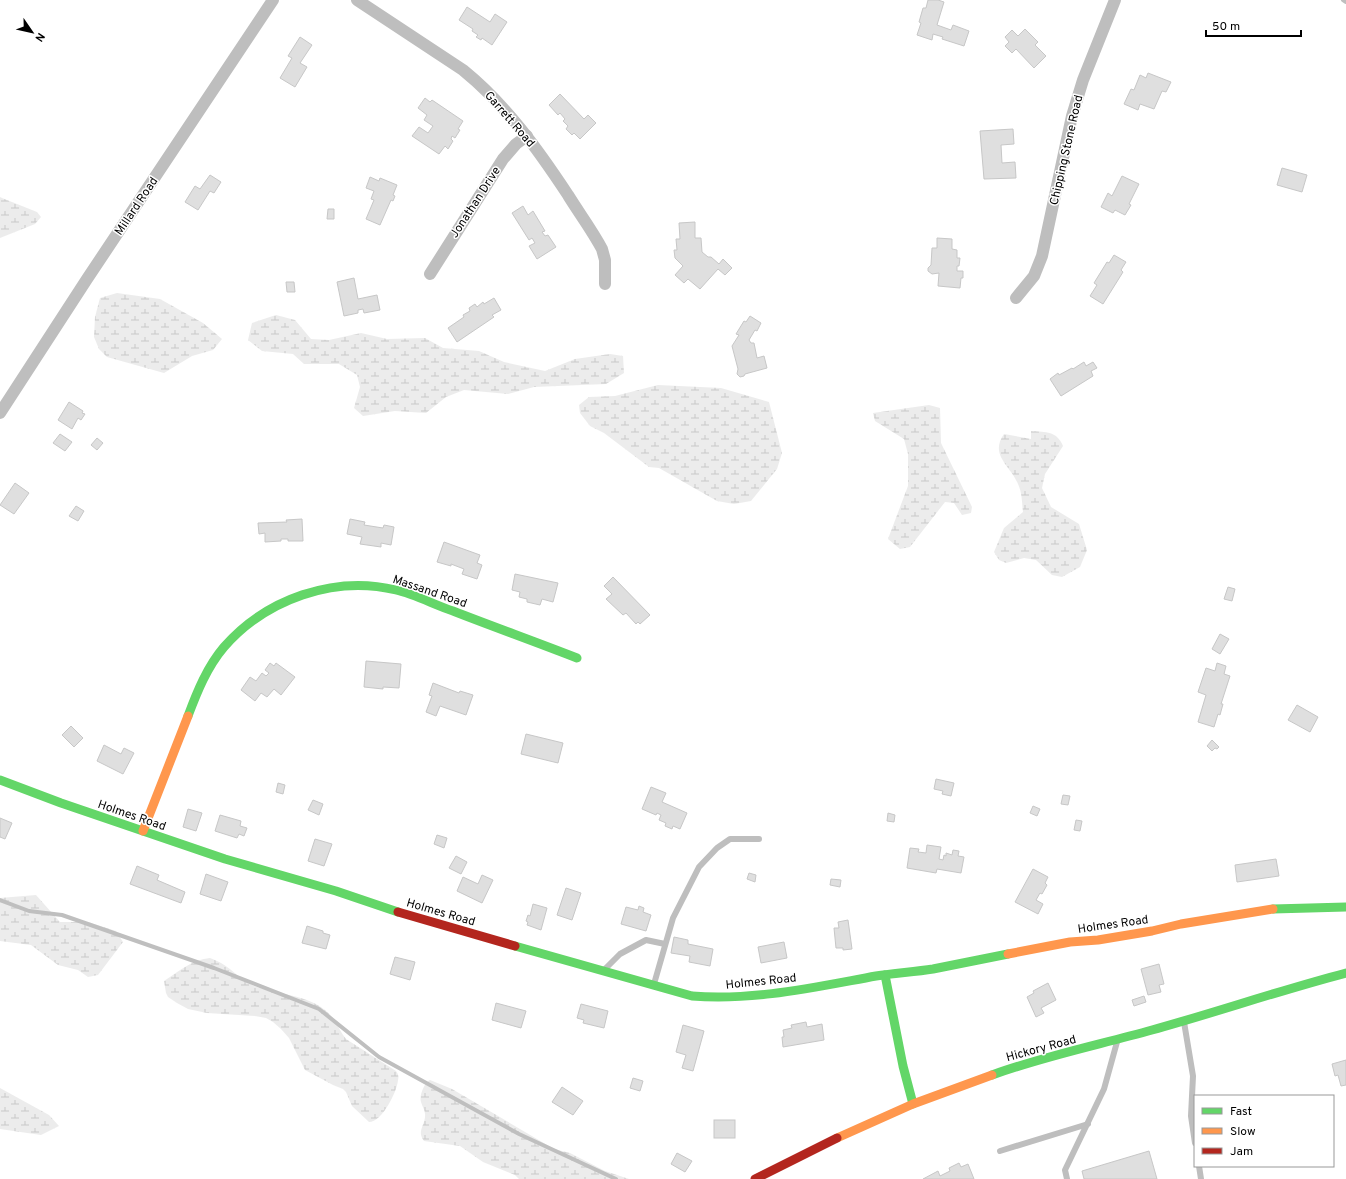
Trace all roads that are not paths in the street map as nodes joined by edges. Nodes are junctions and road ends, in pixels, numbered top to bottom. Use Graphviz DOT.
graph roads {
  1 [pos="273,0"];
  2 [pos="357,0"];
  3 [pos="1115,0"];
  4 [pos="527,136"];
  5 [pos="430,274"];
  6 [pos="606,284"];
  7 [pos="1016,298"];
  8 [pos="0,413"];
  9 [pos="576,658"];
  10 [pos="0,780"];
  11 [pos="143,831"];
  12 [pos="759,839"];
  13 [pos="1346,907"];
  14 [pos="665,944"];
  15 [pos="604,971"];
  16 [pos="1346,973"];
  17 [pos="885,976"];
  18 [pos="654,986"];
  19 [pos="1183,1020"];
  20 [pos="1118,1039"];
  21 [pos="913,1104"];
  22 [pos="1088,1124"];
  23 [pos="1194,1136"];
  24 [pos="1000,1151"];
  25 [pos="1199,1167"];
  26 [pos="755,1179"];
  27 [pos="1068,1179"];
  28 [pos="1201,1179"];
  1 -- 8 [label="street, Millard Road"];
  2 -- 4 [label="street, Garrett Road"];
  3 -- 7 [label="street, Chipping Stone Road"];
  4 -- 5 [label="street, Jonathan Drive"];
  4 -- 6 [label="street, Garrett Road"];
  9 -- 11 [label="street, Massand Road"];
  10 -- 11 [label="street, Holmes Road"];
  11 -- 15 [label="street, Holmes Road"];
  12 -- 14 [label="lane"];
  13 -- 17 [label="street, Holmes Road"];
  14 -- 15 [label="lane"];
  14 -- 18 [label="lane"];
  15 -- 18 [label="street, Holmes Road"];
  16 -- 19 [label="street, Hickory Road"];
  17 -- 18 [label="street, Holmes Road"];
  17 -- 21 [label="street"];
  19 -- 20 [label="street, Hickory Road"];
  19 -- 23 [label="lane"];
  20 -- 21 [label="street, Hickory Road"];
  20 -- 22 [label="lane"];
  21 -- 26 [label="street, Hickory Road"];
  22 -- 24 [label="lane"];
  22 -- 27 [label="lane"];
  25 -- 28 [label="lane"];
}
